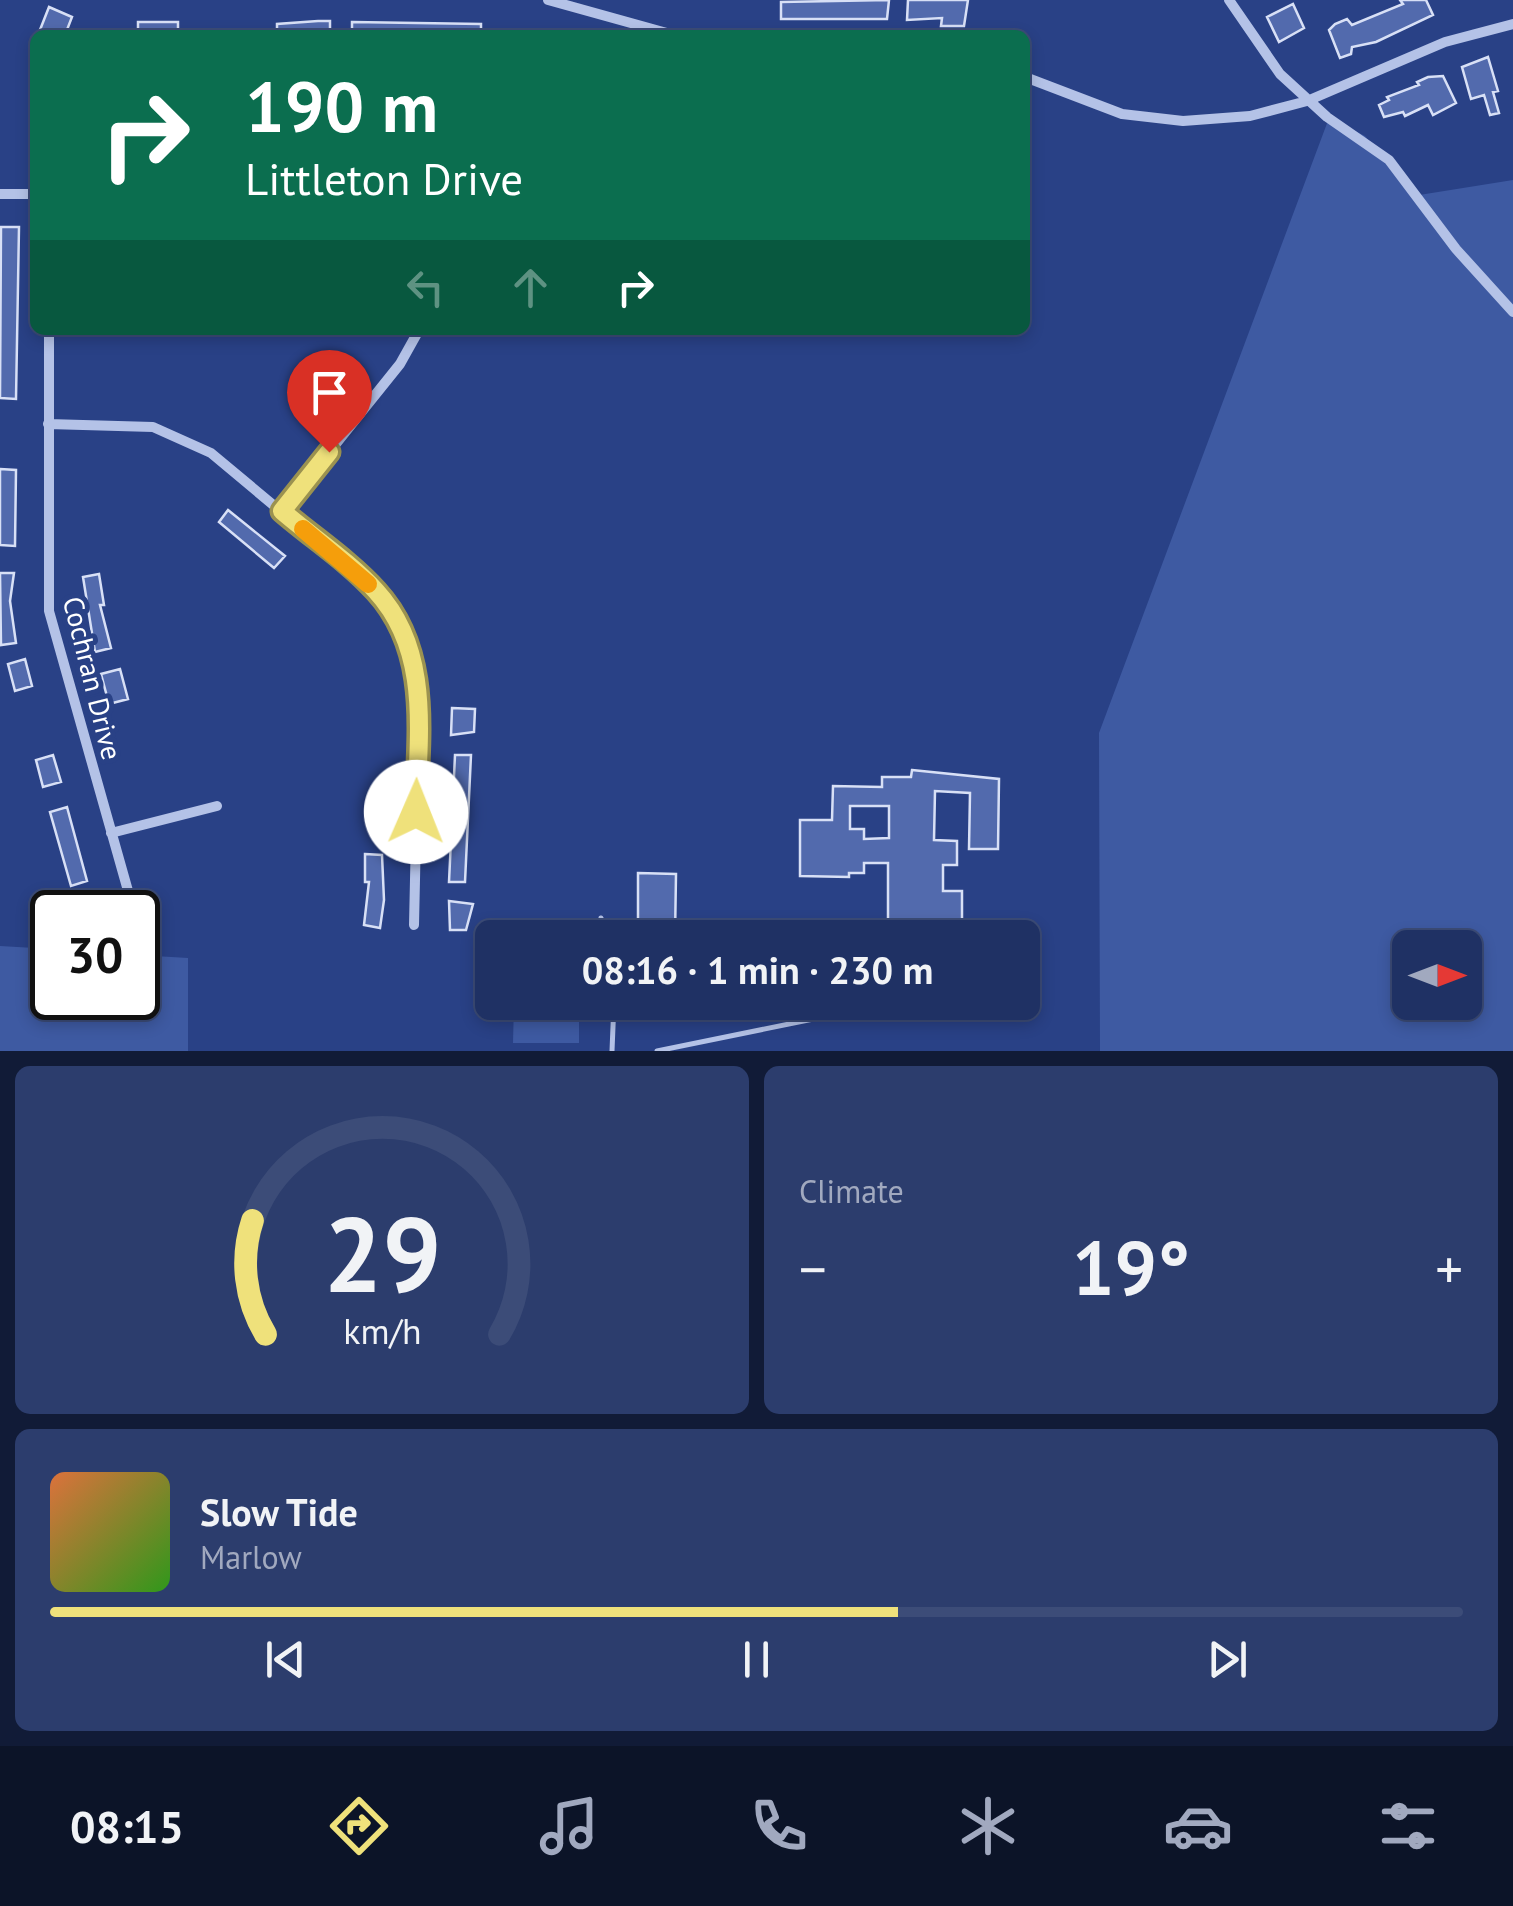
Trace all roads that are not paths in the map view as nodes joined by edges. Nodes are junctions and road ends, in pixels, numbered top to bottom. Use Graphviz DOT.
graph roads {
  1 [pos="548,0"];
  2 [pos="1228,0"];
  3 [pos="1513,24"];
  4 [pos="656,30"];
  5 [pos="1030,79"];
  6 [pos="1308,101"];
  7 [pos="0,194"];
  8 [pos="30,194"];
  9 [pos="1513,312"];
  10 [pos="49,335"];
  11 [pos="417,335"];
  12 [pos="48,424"];
  13 [pos="282,511"];
  14 [pos="218,806"];
  15 [pos="111,833"];
  16 [pos="128,890"];
  17 [pos="414,925"];
  18 [pos="613,1020"];
  19 [pos="809,1020"];
  20 [pos="612,1051"];
  21 [pos="657,1051"];
  1 -- 4 [label="street"];
  2 -- 6 [label="street"];
  3 -- 6 [label="street"];
  5 -- 6 [label="street"];
  6 -- 9 [label="street"];
  7 -- 8 [label="street"];
  10 -- 12 [label="street, Cochran Drive"];
  11 -- 13 [label="street"];
  12 -- 13 [label="street"];
  12 -- 15 [label="street, Cochran Drive"];
  13 -- 17 [label="street"];
  14 -- 15 [label="street"];
  15 -- 16 [label="street, Cochran Drive"];
  18 -- 20 [label="lane"];
  19 -- 21 [label="lane"];
}
